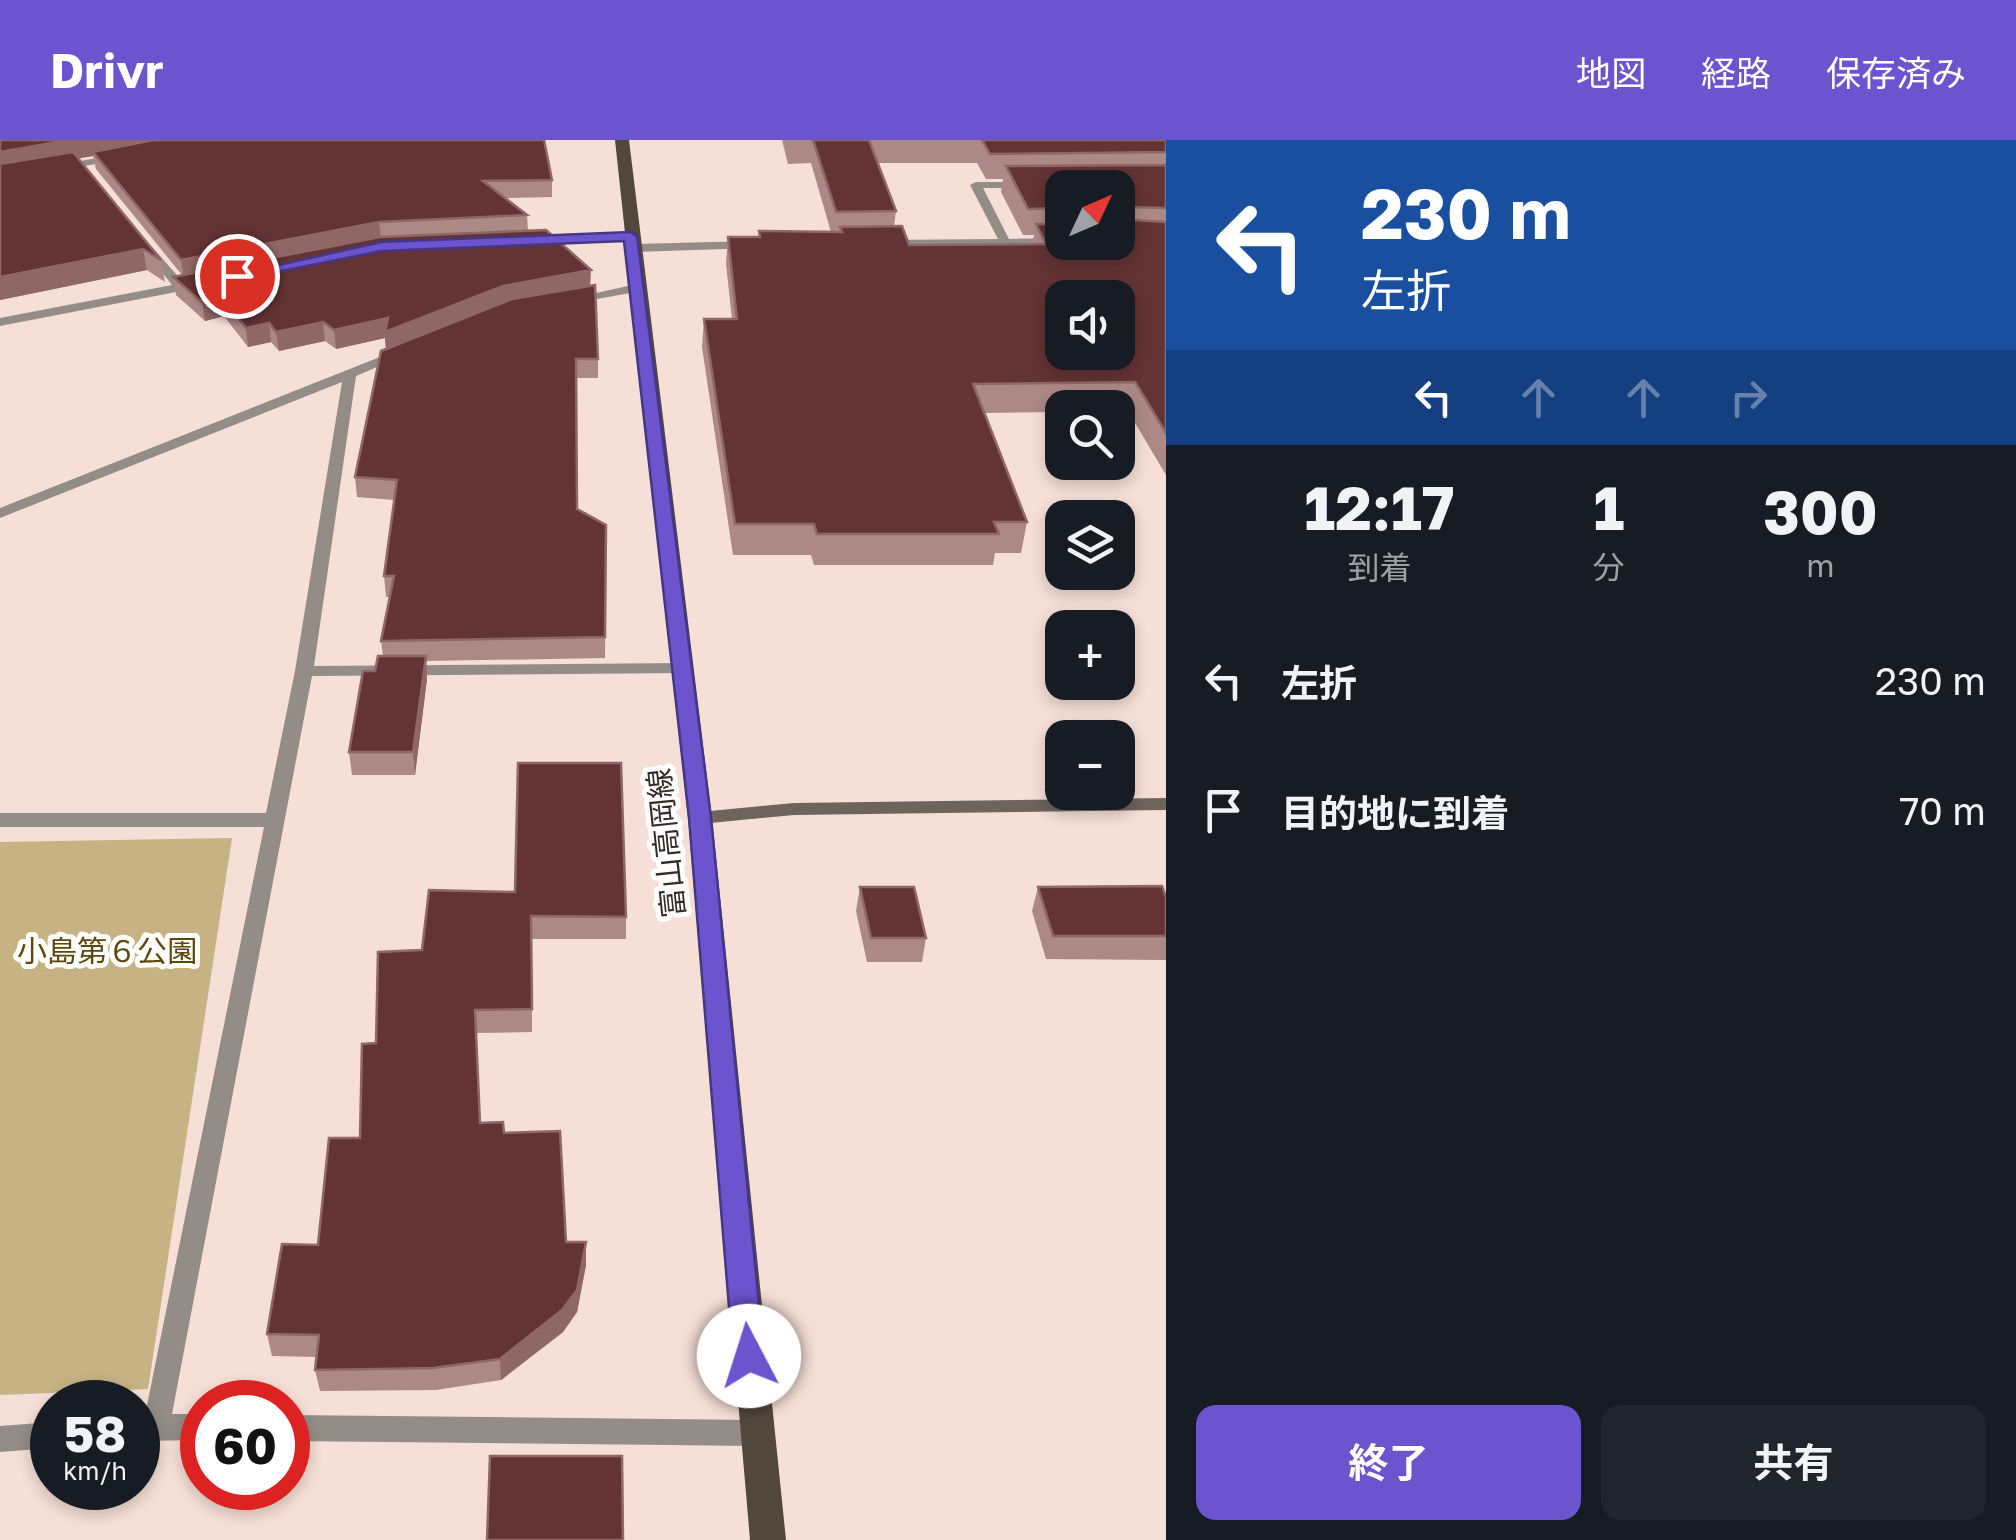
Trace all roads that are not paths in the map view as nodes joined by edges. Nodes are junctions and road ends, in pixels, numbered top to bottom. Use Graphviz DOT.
graph roads {
  1 [pos="622,140"];
  2 [pos="136,155"];
  3 [pos="0,178"];
  4 [pos="1033,185"];
  5 [pos="140,236"];
  6 [pos="516,239"];
  7 [pos="632,242"];
  8 [pos="1005,242"];
  9 [pos="1045,242"];
  10 [pos="866,244"];
  11 [pos="766,245"];
  12 [pos="215,280"];
  13 [pos="182,288"];
  14 [pos="637,288"];
  15 [pos="548,304"];
  16 [pos="0,322"];
  17 [pos="421,345"];
  18 [pos="350,373"];
  19 [pos="0,513"];
  20 [pos="683,668"];
  21 [pos="304,671"];
  22 [pos="1166,804"];
  23 [pos="700,818"];
  24 [pos="0,820"];
  25 [pos="274,820"];
  26 [pos="157,1380"];
  27 [pos="310,1428"];
  28 [pos="756,1433"];
  29 [pos="30,1437"];
  30 [pos="0,1439"];
  31 [pos="768,1540"];
  1 -- 7 [label="main road, 富山高岡線"];
  2 -- 3 [label="street"];
  4 -- 8 [label="street"];
  5 -- 13 [label="street"];
  6 -- 7 [label="street"];
  7 -- 11 [label="street"];
  7 -- 14 [label="main road, 富山高岡線"];
  8 -- 9 [label="street"];
  8 -- 10 [label="street"];
  12 -- 13 [label="street"];
  13 -- 16 [label="street"];
  14 -- 15 [label="street"];
  14 -- 20 [label="main road, 富山高岡線"];
  17 -- 18 [label="street"];
  18 -- 19 [label="street"];
  18 -- 21 [label="street"];
  20 -- 21 [label="street"];
  20 -- 23 [label="main road, 富山高岡線"];
  21 -- 25 [label="street"];
  22 -- 23 [label="street"];
  23 -- 28 [label="main road, 富山高岡線"];
  24 -- 25 [label="street"];
  25 -- 26 [label="street"];
  27 -- 28 [label="street"];
  28 -- 31 [label="main road, 富山高岡線"];
  29 -- 30 [label="street"];
}
